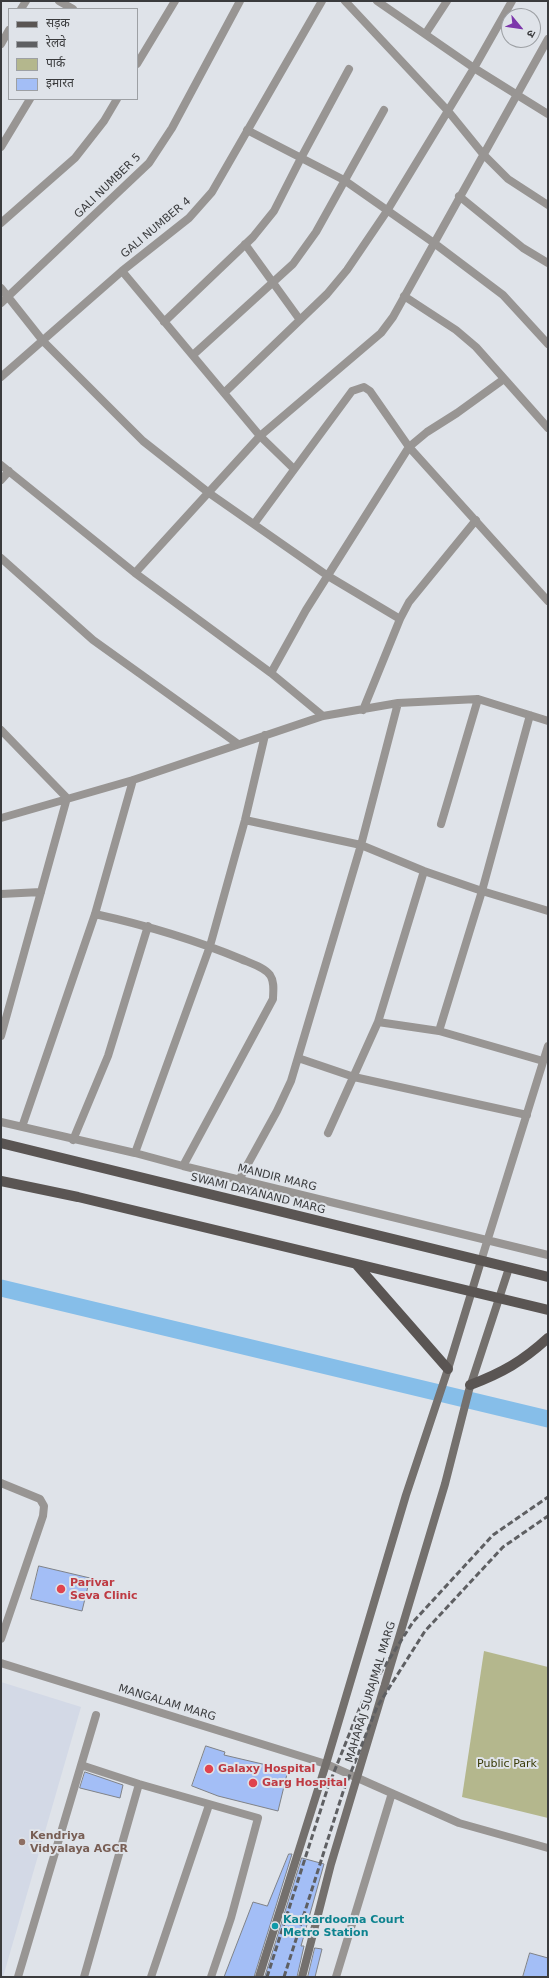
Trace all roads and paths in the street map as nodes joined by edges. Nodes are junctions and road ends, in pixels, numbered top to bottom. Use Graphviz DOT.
graph roads {
  1 [pos="59,1"];
  2 [pos="175,1"];
  3 [pos="240,1"];
  4 [pos="322,1"];
  5 [pos="345,1"];
  6 [pos="446,1"];
  7 [pos="512,1"];
  8 [pos="381,2"];
  9 [pos="71,8"];
  10 [pos="8,32"];
  11 [pos="426,33"];
  12 [pos="548,40"];
  13 [pos="1,44"];
  14 [pos="138,62"];
  15 [pos="474,68"];
  16 [pos="350,69"];
  17 [pos="517,94"];
  18 [pos="29,100"];
  19 [pos="116,100"];
  20 [pos="384,110"];
  21 [pos="448,111"];
  22 [pos="548,114"];
  23 [pos="247,130"];
  24 [pos="1,147"];
  25 [pos="483,154"];
  26 [pos="301,158"];
  27 [pos="344,180"];
  28 [pos="459,196"];
  29 [pos="548,206"];
  30 [pos="387,211"];
  31 [pos="1,223"];
  32 [pos="434,243"];
  33 [pos="245,244"];
  34 [pos="548,263"];
  35 [pos="122,271"];
  36 [pos="273,282"];
  37 [pos="1,288"];
  38 [pos="404,296"];
  39 [pos="8,297"];
  40 [pos="1,303"];
  41 [pos="300,320"];
  42 [pos="164,322"];
  43 [pos="43,340"];
  44 [pos="548,344"];
  45 [pos="193,355"];
  46 [pos="1,377"];
  47 [pos="504,379"];
  48 [pos="224,393"];
  49 [pos="548,428"];
  50 [pos="260,436"];
  51 [pos="409,447"];
  52 [pos="1,465"];
  53 [pos="294,469"];
  54 [pos="9,471"];
  55 [pos="1,480"];
  56 [pos="209,493"];
  57 [pos="476,520"];
  58 [pos="254,524"];
  59 [pos="1,558"];
  60 [pos="136,573"];
  61 [pos="328,576"];
  62 [pos="548,601"];
  63 [pos="400,619"];
  64 [pos="271,673"];
  65 [pos="478,699"];
  66 [pos="398,703"];
  67 [pos="363,710"];
  68 [pos="530,715"];
  69 [pos="323,716"];
  70 [pos="548,721"];
  71 [pos="1,730"];
  72 [pos="265,735"];
  73 [pos="238,744"];
  74 [pos="133,780"];
  75 [pos="67,798"];
  76 [pos="1,818"];
  77 [pos="245,820"];
  78 [pos="441,824"];
  79 [pos="361,845"];
  80 [pos="424,871"];
  81 [pos="482,891"];
  82 [pos="41,892"];
  83 [pos="1,894"];
  84 [pos="548,910"];
  85 [pos="95,914"];
  86 [pos="148,926"];
  87 [pos="210,946"];
  88 [pos="378,1022"];
  89 [pos="439,1031"];
  90 [pos="1,1036"];
  91 [pos="548,1046"];
  92 [pos="298,1058"];
  93 [pos="543,1061"];
  94 [pos="354,1077"];
  95 [pos="526,1115"];
  96 [pos="1,1122"];
  97 [pos="22,1127"];
  98 [pos="328,1133"];
  99 [pos="73,1140"];
  100 [pos="1,1143"];
  101 [pos="135,1153"];
  102 [pos="183,1166"];
  103 [pos="239,1180"];
  104 [pos="1,1181"];
  105 [pos="487,1240"];
  106 [pos="548,1255"];
  107 [pos="481,1261"];
  108 [pos="356,1264"];
  109 [pos="509,1268"];
  110 [pos="548,1277"];
  111 [pos="472,1292"];
  112 [pos="500,1299"];
  113 [pos="548,1310"];
  114 [pos="548,1338"];
  115 [pos="448,1369"];
  116 [pos="470,1387"];
  117 [pos="1,1483"];
  118 [pos="1,1639"];
  119 [pos="1,1664"];
  120 [pos="96,1715"];
  121 [pos="326,1764"];
  122 [pos="81,1765"];
  123 [pos="357,1777"];
  124 [pos="139,1784"];
  125 [pos="392,1793"];
  126 [pos="209,1805"];
  127 [pos="548,1848"];
  128 [pos="18,1977"];
  129 [pos="84,1977"];
  130 [pos="151,1977"];
  131 [pos="211,1977"];
  132 [pos="259,1977"];
  133 [pos="302,1977"];
  134 [pos="336,1977"];
  1 -- 9 [label="street"];
  2 -- 14 [label="street"];
  3 -- 39 [label="street, GALI NUMBER 5"];
  4 -- 23 [label="street, GALI NUMBER 4"];
  5 -- 21 [label="street"];
  6 -- 11 [label="street"];
  7 -- 15 [label="street"];
  8 -- 11 [label="street"];
  10 -- 13 [label="street"];
  11 -- 15 [label="street"];
  12 -- 17 [label="street"];
  15 -- 17 [label="street"];
  15 -- 21 [label="street"];
  16 -- 26 [label="street"];
  17 -- 22 [label="street"];
  17 -- 25 [label="street"];
  18 -- 24 [label="street"];
  19 -- 31 [label="street"];
  20 -- 27 [label="street"];
  21 -- 25 [label="street"];
  21 -- 30 [label="street"];
  23 -- 26 [label="street"];
  23 -- 35 [label="street, GALI NUMBER 4"];
  25 -- 28 [label="street"];
  25 -- 29 [label="street"];
  26 -- 27 [label="street"];
  26 -- 33 [label="street"];
  27 -- 30 [label="street"];
  27 -- 36 [label="street"];
  28 -- 32 [label="street"];
  28 -- 34 [label="street"];
  30 -- 32 [label="street"];
  30 -- 41 [label="street"];
  32 -- 38 [label="street"];
  32 -- 44 [label="street"];
  33 -- 36 [label="street"];
  33 -- 42 [label="street"];
  35 -- 42 [label="street"];
  35 -- 43 [label="street, GALI NUMBER 4"];
  36 -- 41 [label="street"];
  36 -- 45 [label="street"];
  37 -- 39 [label="street"];
  38 -- 47 [label="street"];
  38 -- 50 [label="street"];
  39 -- 40 [label="street, GALI NUMBER 5"];
  39 -- 43 [label="street"];
  41 -- 48 [label="street"];
  42 -- 45 [label="street"];
  43 -- 46 [label="street, GALI NUMBER 4"];
  43 -- 56 [label="street"];
  45 -- 48 [label="street"];
  47 -- 49 [label="street"];
  47 -- 51 [label="street"];
  48 -- 50 [label="street"];
  50 -- 53 [label="street"];
  50 -- 56 [label="street"];
  51 -- 53 [label="street"];
  51 -- 57 [label="street"];
  51 -- 61 [label="street"];
  52 -- 54 [label="street"];
  53 -- 58 [label="street"];
  54 -- 55 [label="street"];
  54 -- 60 [label="street"];
  56 -- 58 [label="street"];
  56 -- 60 [label="street"];
  57 -- 62 [label="street"];
  57 -- 63 [label="street"];
  58 -- 61 [label="street"];
  59 -- 73 [label="street"];
  60 -- 64 [label="street"];
  61 -- 63 [label="street"];
  61 -- 64 [label="street"];
  63 -- 67 [label="street"];
  64 -- 69 [label="street"];
  65 -- 66 [label="street"];
  65 -- 68 [label="street"];
  65 -- 78 [label="street"];
  66 -- 67 [label="street"];
  66 -- 79 [label="street"];
  67 -- 69 [label="street"];
  68 -- 70 [label="street"];
  68 -- 81 [label="street"];
  69 -- 72 [label="street"];
  71 -- 75 [label="street"];
  72 -- 73 [label="street"];
  72 -- 77 [label="street"];
  73 -- 74 [label="street"];
  74 -- 75 [label="street"];
  74 -- 85 [label="street"];
  75 -- 76 [label="street"];
  75 -- 82 [label="street"];
  77 -- 79 [label="street"];
  77 -- 87 [label="street"];
  79 -- 80 [label="street"];
  79 -- 92 [label="street"];
  80 -- 81 [label="street"];
  80 -- 88 [label="street"];
  81 -- 84 [label="street"];
  81 -- 89 [label="street"];
  82 -- 83 [label="street"];
  82 -- 90 [label="street"];
  85 -- 86 [label="street"];
  85 -- 97 [label="street"];
  86 -- 87 [label="street"];
  86 -- 99 [label="street"];
  87 -- 101 [label="street"];
  87 -- 102 [label="street"];
  88 -- 89 [label="street"];
  88 -- 94 [label="street"];
  89 -- 93 [label="street"];
  91 -- 93 [label="street"];
  92 -- 94 [label="street"];
  92 -- 103 [label="street"];
  93 -- 95 [label="street"];
  94 -- 95 [label="street"];
  94 -- 98 [label="street"];
  95 -- 105 [label="street"];
  96 -- 97 [label="street, MANDIR MARG"];
  97 -- 99 [label="street, MANDIR MARG"];
  99 -- 101 [label="street, MANDIR MARG"];
  100 -- 107 [label="main road, SWAMI DAYANAND MARG"];
  101 -- 102 [label="street, MANDIR MARG"];
  102 -- 103 [label="street, MANDIR MARG"];
  103 -- 105 [label="street, MANDIR MARG"];
  104 -- 108 [label="main road"];
  105 -- 106 [label="street, MANDIR MARG"];
  105 -- 107 [label="street"];
  107 -- 109 [label="main road, SWAMI DAYANAND MARG"];
  107 -- 111 [label="main road, MAHARAJ SURAJMAL MARG"];
  108 -- 111 [label="main road"];
  108 -- 115 [label="main road"];
  109 -- 110 [label="main road, SWAMI DAYANAND MARG"];
  109 -- 112 [label="main road, MAHARAJ SURAJMAL MARG"];
  111 -- 112 [label="main road"];
  111 -- 115 [label="main road, MAHARAJ SURAJMAL MARG"];
  112 -- 113 [label="main road"];
  112 -- 116 [label="main road, MAHARAJ SURAJMAL MARG"];
  114 -- 116 [label="main road"];
  115 -- 121 [label="main road, MAHARAJ SURAJMAL MARG"];
  116 -- 123 [label="main road, MAHARAJ SURAJMAL MARG"];
  117 -- 118 [label="street"];
  119 -- 121 [label="street, MANGALAM MARG"];
  120 -- 122 [label="street"];
  121 -- 123 [label="street, MANGALAM MARG"];
  121 -- 132 [label="main road, MAHARAJ SURAJMAL MARG"];
  122 -- 124 [label="street"];
  122 -- 128 [label="street"];
  123 -- 125 [label="street, MANGALAM MARG"];
  123 -- 133 [label="main road, MAHARAJ SURAJMAL MARG"];
  124 -- 126 [label="street"];
  124 -- 129 [label="street"];
  125 -- 127 [label="street, MANGALAM MARG"];
  125 -- 134 [label="street"];
  126 -- 130 [label="street"];
  126 -- 131 [label="street"];
}
